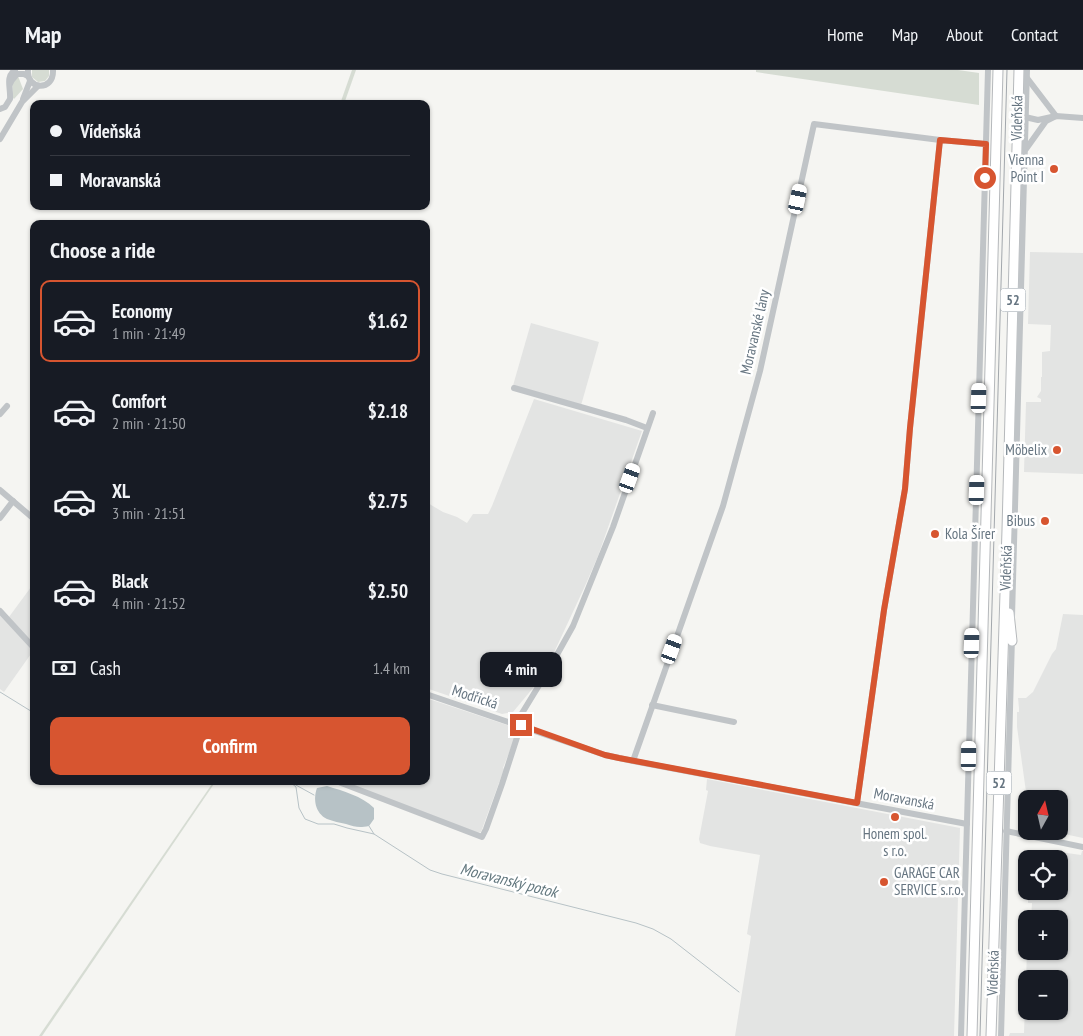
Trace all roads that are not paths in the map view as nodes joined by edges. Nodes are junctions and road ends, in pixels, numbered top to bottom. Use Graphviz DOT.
graph roads {
  1 [pos="15,70"];
  2 [pos="988,70"];
  3 [pos="998,70"];
  4 [pos="1018,70"];
  5 [pos="1027,70"];
  6 [pos="60,71"];
  7 [pos="53,73"];
  8 [pos="29,76"];
  9 [pos="1027,78"];
  10 [pos="10,86"];
  11 [pos="38,86"];
  12 [pos="22,102"];
  13 [pos="0,109"];
  14 [pos="1056,116"];
  15 [pos="1025,117"];
  16 [pos="1083,118"];
  17 [pos="0,139"];
  18 [pos="940,140"];
  19 [pos="986,144"];
  20 [pos="1025,150"];
  21 [pos="514,388"];
  22 [pos="7,406"];
  23 [pos="653,413"];
  24 [pos="0,414"];
  25 [pos="648,428"];
  26 [pos="0,490"];
  27 [pos="13,501"];
  28 [pos="30,516"];
  29 [pos="0,518"];
  30 [pos="1007,530"];
  31 [pos="0,611"];
  32 [pos="1012,641"];
  33 [pos="30,644"];
  34 [pos="430,695"];
  35 [pos="652,706"];
  36 [pos="734,722"];
  37 [pos="518,724"];
  38 [pos="633,761"];
  39 [pos="346,785"];
  40 [pos="857,803"];
  41 [pos="967,824"];
  42 [pos="1006,831"];
  43 [pos="1083,846"];
  44 [pos="961,1036"];
  45 [pos="972,1036"];
  46 [pos="991,1036"];
  47 [pos="1002,1036"];
  1 -- 10 [label="street"];
  2 -- 19 [label="street, Vídeňská"];
  3 -- 45 [label="highway, Vídeňská / 52"];
  4 -- 30 [label="highway, Vídeňská / 52"];
  5 -- 9 [label="street, Vídeňská"];
  6 -- 7 [label="street"];
  7 -- 11 [label="street"];
  8 -- 10 [label="street"];
  8 -- 11 [label="street"];
  8 -- 12 [label="street"];
  9 -- 14 [label="street"];
  9 -- 15 [label="street, Vídeňská"];
  10 -- 13 [label="street"];
  11 -- 12 [label="street"];
  12 -- 17 [label="street"];
  14 -- 15 [label="street"];
  14 -- 16 [label="street"];
  14 -- 20 [label="street"];
  15 -- 20 [label="street, Vídeňská"];
  18 -- 19 [label="street, Moravanské lány"];
  18 -- 35 [label="street, Moravanské lány"];
  18 -- 40 [label="street"];
  19 -- 41 [label="street, Vídeňská"];
  20 -- 32 [label="street, Vídeňská"];
  21 -- 25 [label="street"];
  22 -- 24 [label="street"];
  23 -- 25 [label="street"];
  25 -- 37 [label="street"];
  26 -- 27 [label="street"];
  27 -- 28 [label="street"];
  27 -- 29 [label="street"];
  30 -- 32 [label="highway"];
  30 -- 46 [label="highway, Vídeňská / 52"];
  31 -- 33 [label="street"];
  32 -- 42 [label="street, Vídeňská"];
  34 -- 37 [label="street, Modřická"];
  35 -- 36 [label="street"];
  35 -- 38 [label="street, Moravanské lány"];
  37 -- 38 [label="street, Moravanská"];
  37 -- 39 [label="street"];
  38 -- 40 [label="street, Moravanská"];
  40 -- 41 [label="street, Moravanská"];
  41 -- 44 [label="street, Vídeňská"];
  42 -- 43 [label="street"];
  42 -- 47 [label="street, Vídeňská"];
}
